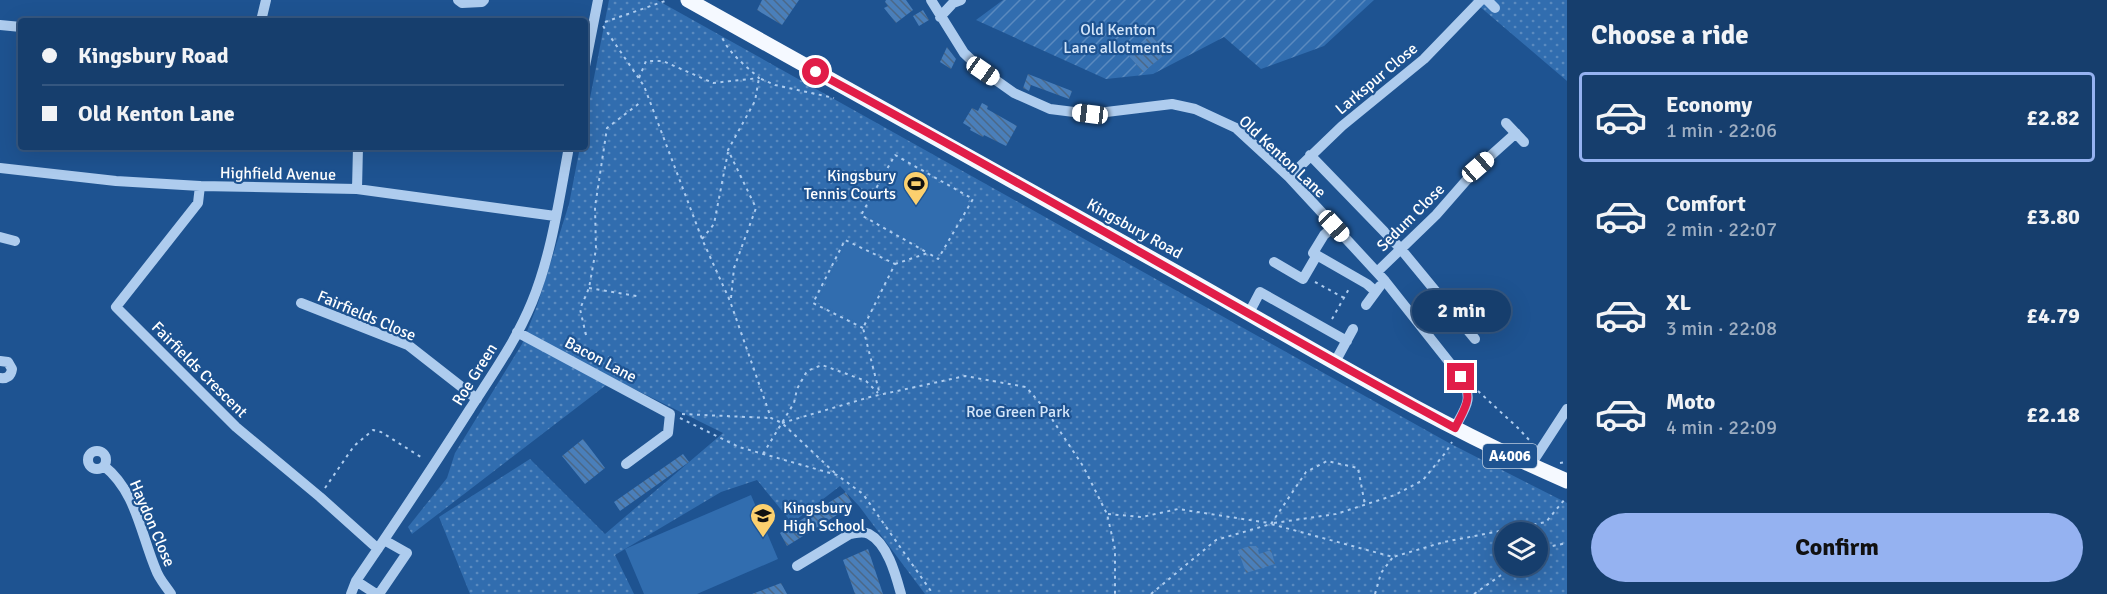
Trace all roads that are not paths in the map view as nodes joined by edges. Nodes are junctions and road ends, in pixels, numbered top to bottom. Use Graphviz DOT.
graph roads {
  1 [pos="266,0"];
  2 [pos="459,0"];
  3 [pos="484,0"];
  4 [pos="598,0"];
  5 [pos="688,0"];
  6 [pos="931,0"];
  7 [pos="961,0"];
  8 [pos="1481,0"];
  9 [pos="940,16"];
  10 [pos="262,18"];
  11 [pos="0,25"];
  12 [pos="18,27"];
  13 [pos="588,51"];
  14 [pos="1506,123"];
  15 [pos="1516,133"];
  16 [pos="1524,142"];
  17 [pos="358,150"];
  18 [pos="568,150"];
  19 [pos="1310,155"];
  20 [pos="0,168"];
  21 [pos="1289,177"];
  22 [pos="200,186"];
  23 [pos="357,189"];
  24 [pos="555,216"];
  25 [pos="1334,226"];
  26 [pos="0,237"];
  27 [pos="15,241"];
  28 [pos="1400,248"];
  29 [pos="1317,255"];
  30 [pos="1274,262"];
  31 [pos="1377,272"];
  32 [pos="1385,281"];
  33 [pos="1375,291"];
  34 [pos="301,303"];
  35 [pos="1366,305"];
  36 [pos="1249,313"];
  37 [pos="1353,329"];
  38 [pos="518,332"];
  39 [pos="1475,339"];
  40 [pos="1347,341"];
  41 [pos="0,361"];
  42 [pos="1335,362"];
  43 [pos="0,378"];
  44 [pos="477,399"];
  45 [pos="1567,409"];
  46 [pos="1453,435"];
  47 [pos="626,464"];
  48 [pos="104,466"];
  49 [pos="1530,466"];
  50 [pos="1567,481"];
  51 [pos="381,544"];
  52 [pos="796,566"];
  53 [pos="356,580"];
  54 [pos="171,594"];
  55 [pos="351,594"];
  56 [pos="377,594"];
  57 [pos="901,594"];
  1 -- 10 [label="street"];
  2 -- 3 [label="street"];
  4 -- 13 [label="street"];
  5 -- 36 [label="main road, Kingsbury Road / A4006"];
  6 -- 9 [label="street, Old Kenton Lane"];
  7 -- 9 [label="street"];
  8 -- 19 [label="street, Larkspur Close"];
  9 -- 21 [label="street, Old Kenton Lane"];
  11 -- 12 [label="street"];
  14 -- 15 [label="street"];
  15 -- 16 [label="street"];
  15 -- 28 [label="street, Sedum Close"];
  17 -- 23 [label="street"];
  18 -- 24 [label="street, Roe Green"];
  19 -- 21 [label="street, Larkspur Close"];
  19 -- 28 [label="street"];
  20 -- 22 [label="street, Highfield Avenue"];
  21 -- 25 [label="street, Old Kenton Lane"];
  22 -- 23 [label="street, Highfield Avenue"];
  22 -- 51 [label="street, Fairfields Crescent"];
  23 -- 24 [label="street, Highfield Avenue"];
  24 -- 38 [label="street, Roe Green"];
  25 -- 29 [label="street"];
  25 -- 31 [label="street, Old Kenton Lane"];
  26 -- 27 [label="street"];
  28 -- 31 [label="street, Sedum Close"];
  28 -- 39 [label="street"];
  29 -- 30 [label="street"];
  29 -- 33 [label="street"];
  31 -- 32 [label="street, Old Kenton Lane"];
  32 -- 33 [label="street"];
  32 -- 46 [label="street, Old Kenton Lane"];
  33 -- 35 [label="street"];
  34 -- 44 [label="street, Fairfields Close"];
  36 -- 40 [label="street"];
  36 -- 42 [label="main road, Kingsbury Road / A4006"];
  37 -- 40 [label="street"];
  38 -- 44 [label="street, Roe Green"];
  38 -- 47 [label="street, Bacon Lane"];
  40 -- 42 [label="street"];
  41 -- 43 [label="street"];
  42 -- 46 [label="main road, Kingsbury Road / A4006"];
  44 -- 51 [label="street, Roe Green"];
  45 -- 49 [label="street"];
  46 -- 49 [label="main road, Kingsbury Road / A4006"];
  48 -- 54 [label="street, Haydon Close"];
  49 -- 50 [label="main road, Kingsbury Road / A4006"];
  51 -- 53 [label="street, Roe Green"];
  51 -- 56 [label="street, Fairfields Crescent"];
  52 -- 57 [label="street"];
  53 -- 55 [label="street, Roe Green"];
  53 -- 56 [label="street"];
}
